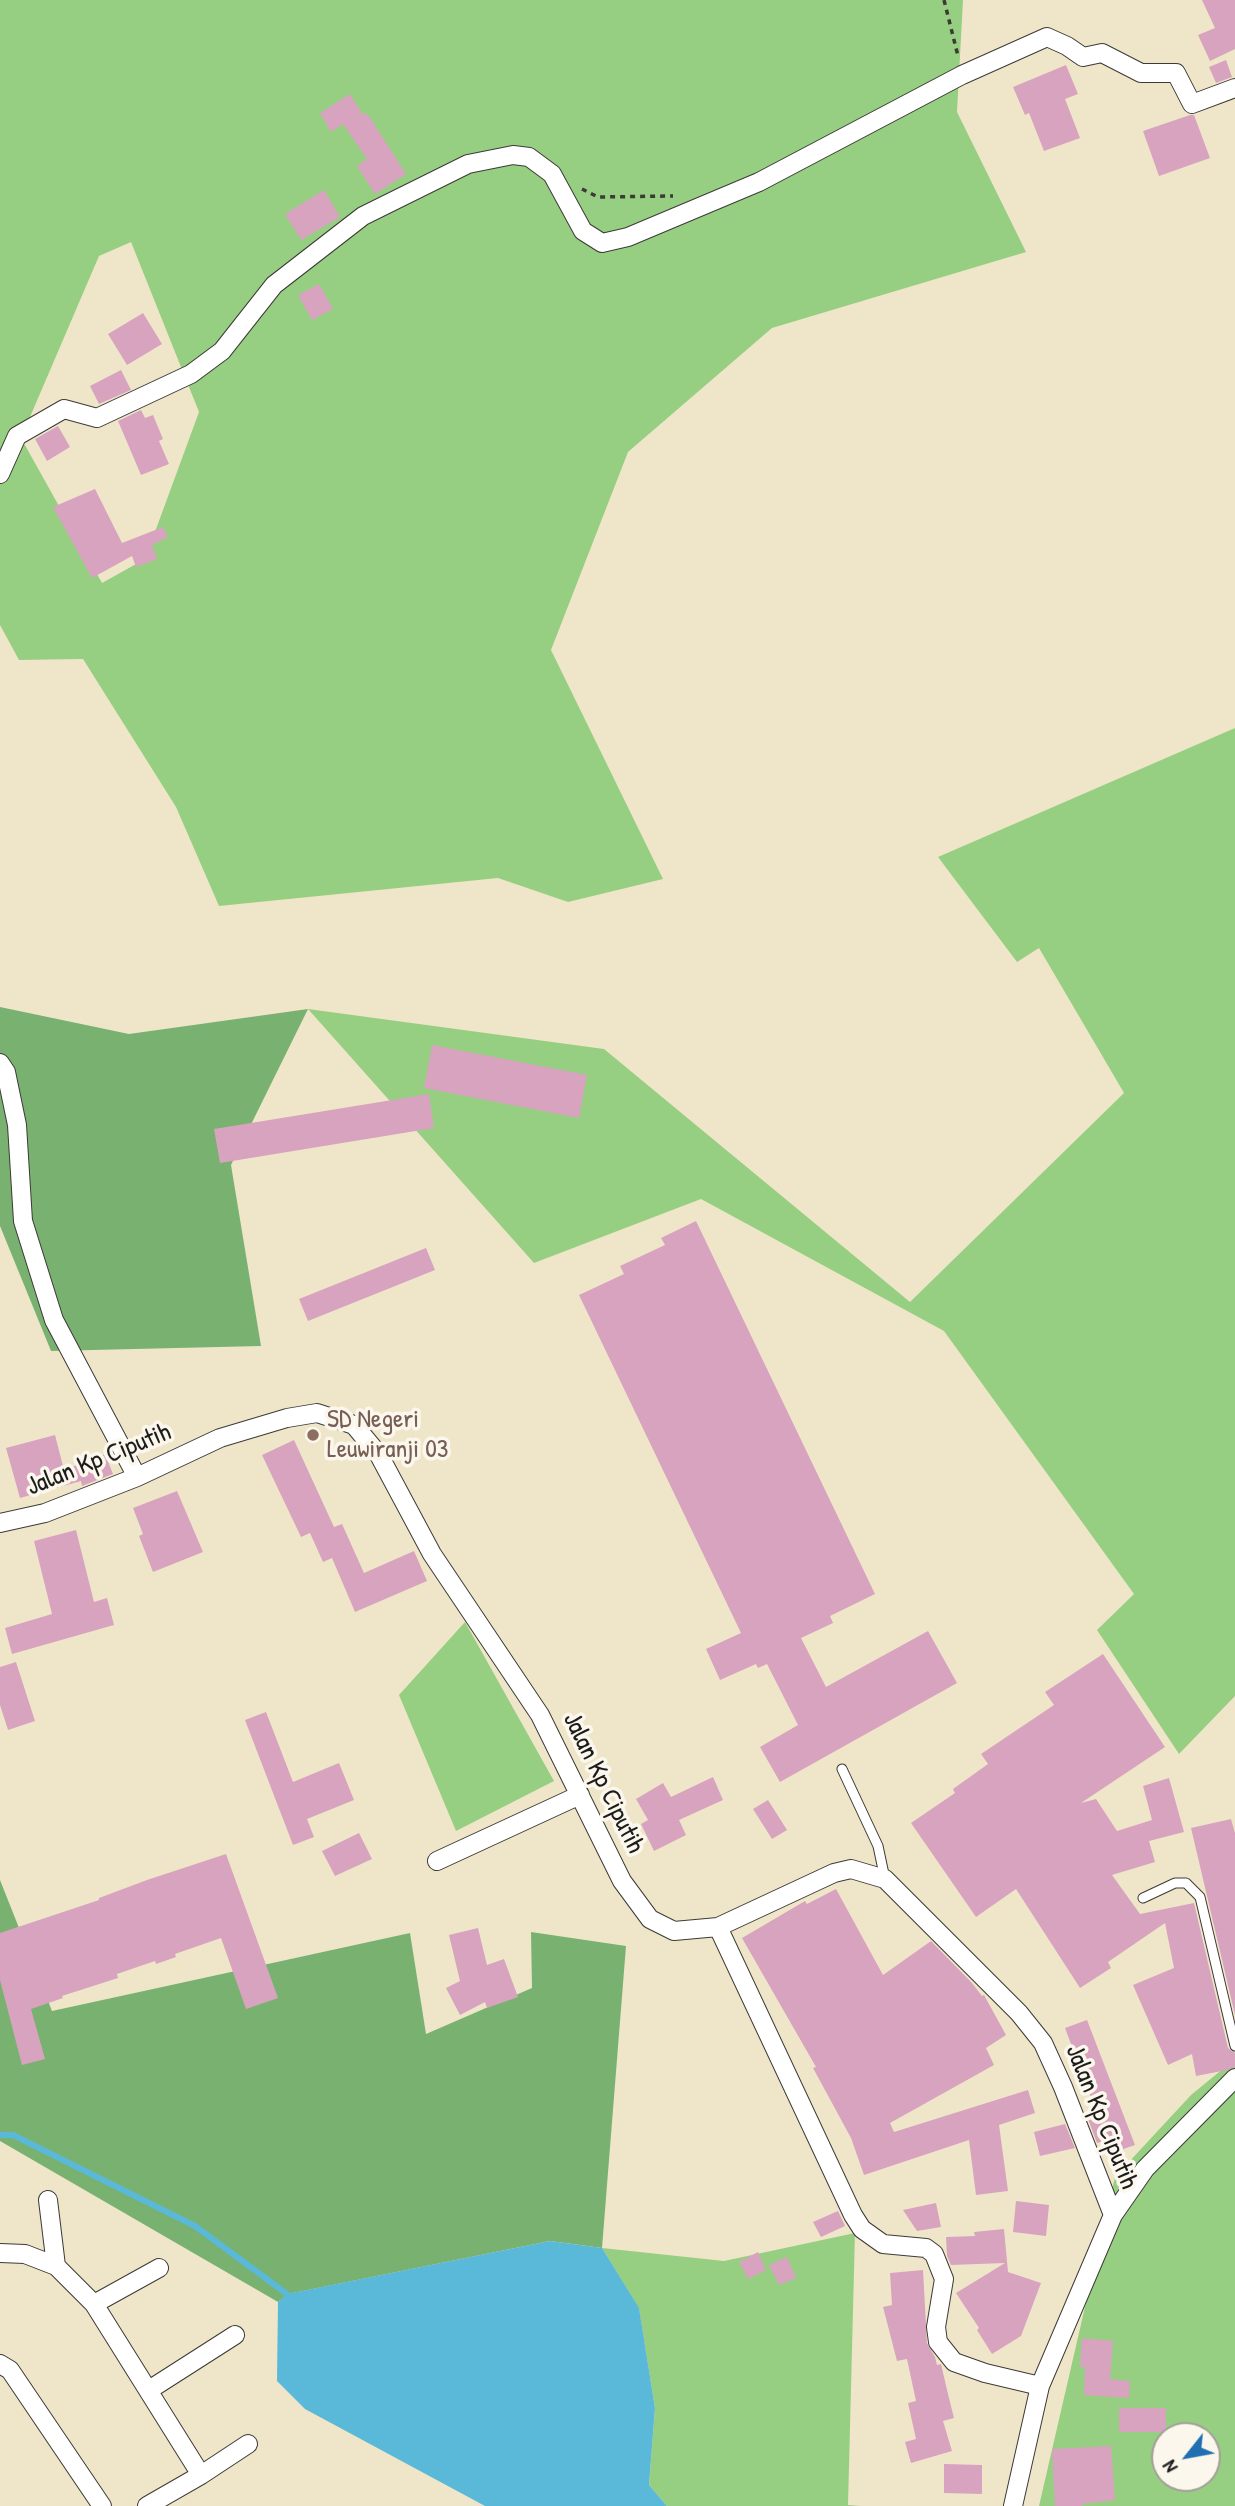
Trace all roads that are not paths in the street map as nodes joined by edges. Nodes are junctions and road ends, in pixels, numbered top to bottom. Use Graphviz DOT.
graph roads {
  1 [pos="1235,88"];
  2 [pos="0,474"];
  3 [pos="0,1063"];
  4 [pos="137,1477"];
  5 [pos="0,1523"];
  6 [pos="842,1769"];
  7 [pos="580,1796"];
  8 [pos="437,1861"];
  9 [pos="886,1879"];
  10 [pos="1143,1898"];
  11 [pos="718,1927"];
  12 [pos="1235,2046"];
  13 [pos="1235,2078"];
  14 [pos="48,2200"];
  15 [pos="1113,2215"];
  16 [pos="0,2253"];
  17 [pos="56,2266"];
  18 [pos="159,2268"];
  19 [pos="94,2304"];
  20 [pos="235,2335"];
  21 [pos="0,2364"];
  22 [pos="1040,2386"];
  23 [pos="149,2390"];
  24 [pos="248,2444"];
  25 [pos="201,2475"];
  26 [pos="102,2506"];
  27 [pos="147,2506"];
  28 [pos="1013,2506"];
  1 -- 2 [label="street"];
  3 -- 4 [label="street"];
  4 -- 5 [label="street, Jalan Kp Ciputih"];
  4 -- 7 [label="street, Jalan Kp Ciputih"];
  6 -- 9 [label="lane"];
  7 -- 8 [label="street"];
  7 -- 11 [label="street, Jalan Kp Ciputih"];
  9 -- 11 [label="street, Jalan Kp Ciputih"];
  9 -- 15 [label="street, Jalan Kp Ciputih"];
  10 -- 12 [label="lane"];
  11 -- 22 [label="street"];
  13 -- 15 [label="street"];
  14 -- 17 [label="street"];
  15 -- 22 [label="street"];
  16 -- 17 [label="street"];
  17 -- 19 [label="street"];
  18 -- 19 [label="street"];
  19 -- 23 [label="street"];
  20 -- 23 [label="street"];
  21 -- 26 [label="street"];
  22 -- 28 [label="street"];
  23 -- 25 [label="street"];
  24 -- 25 [label="street"];
  25 -- 27 [label="street"];
}
